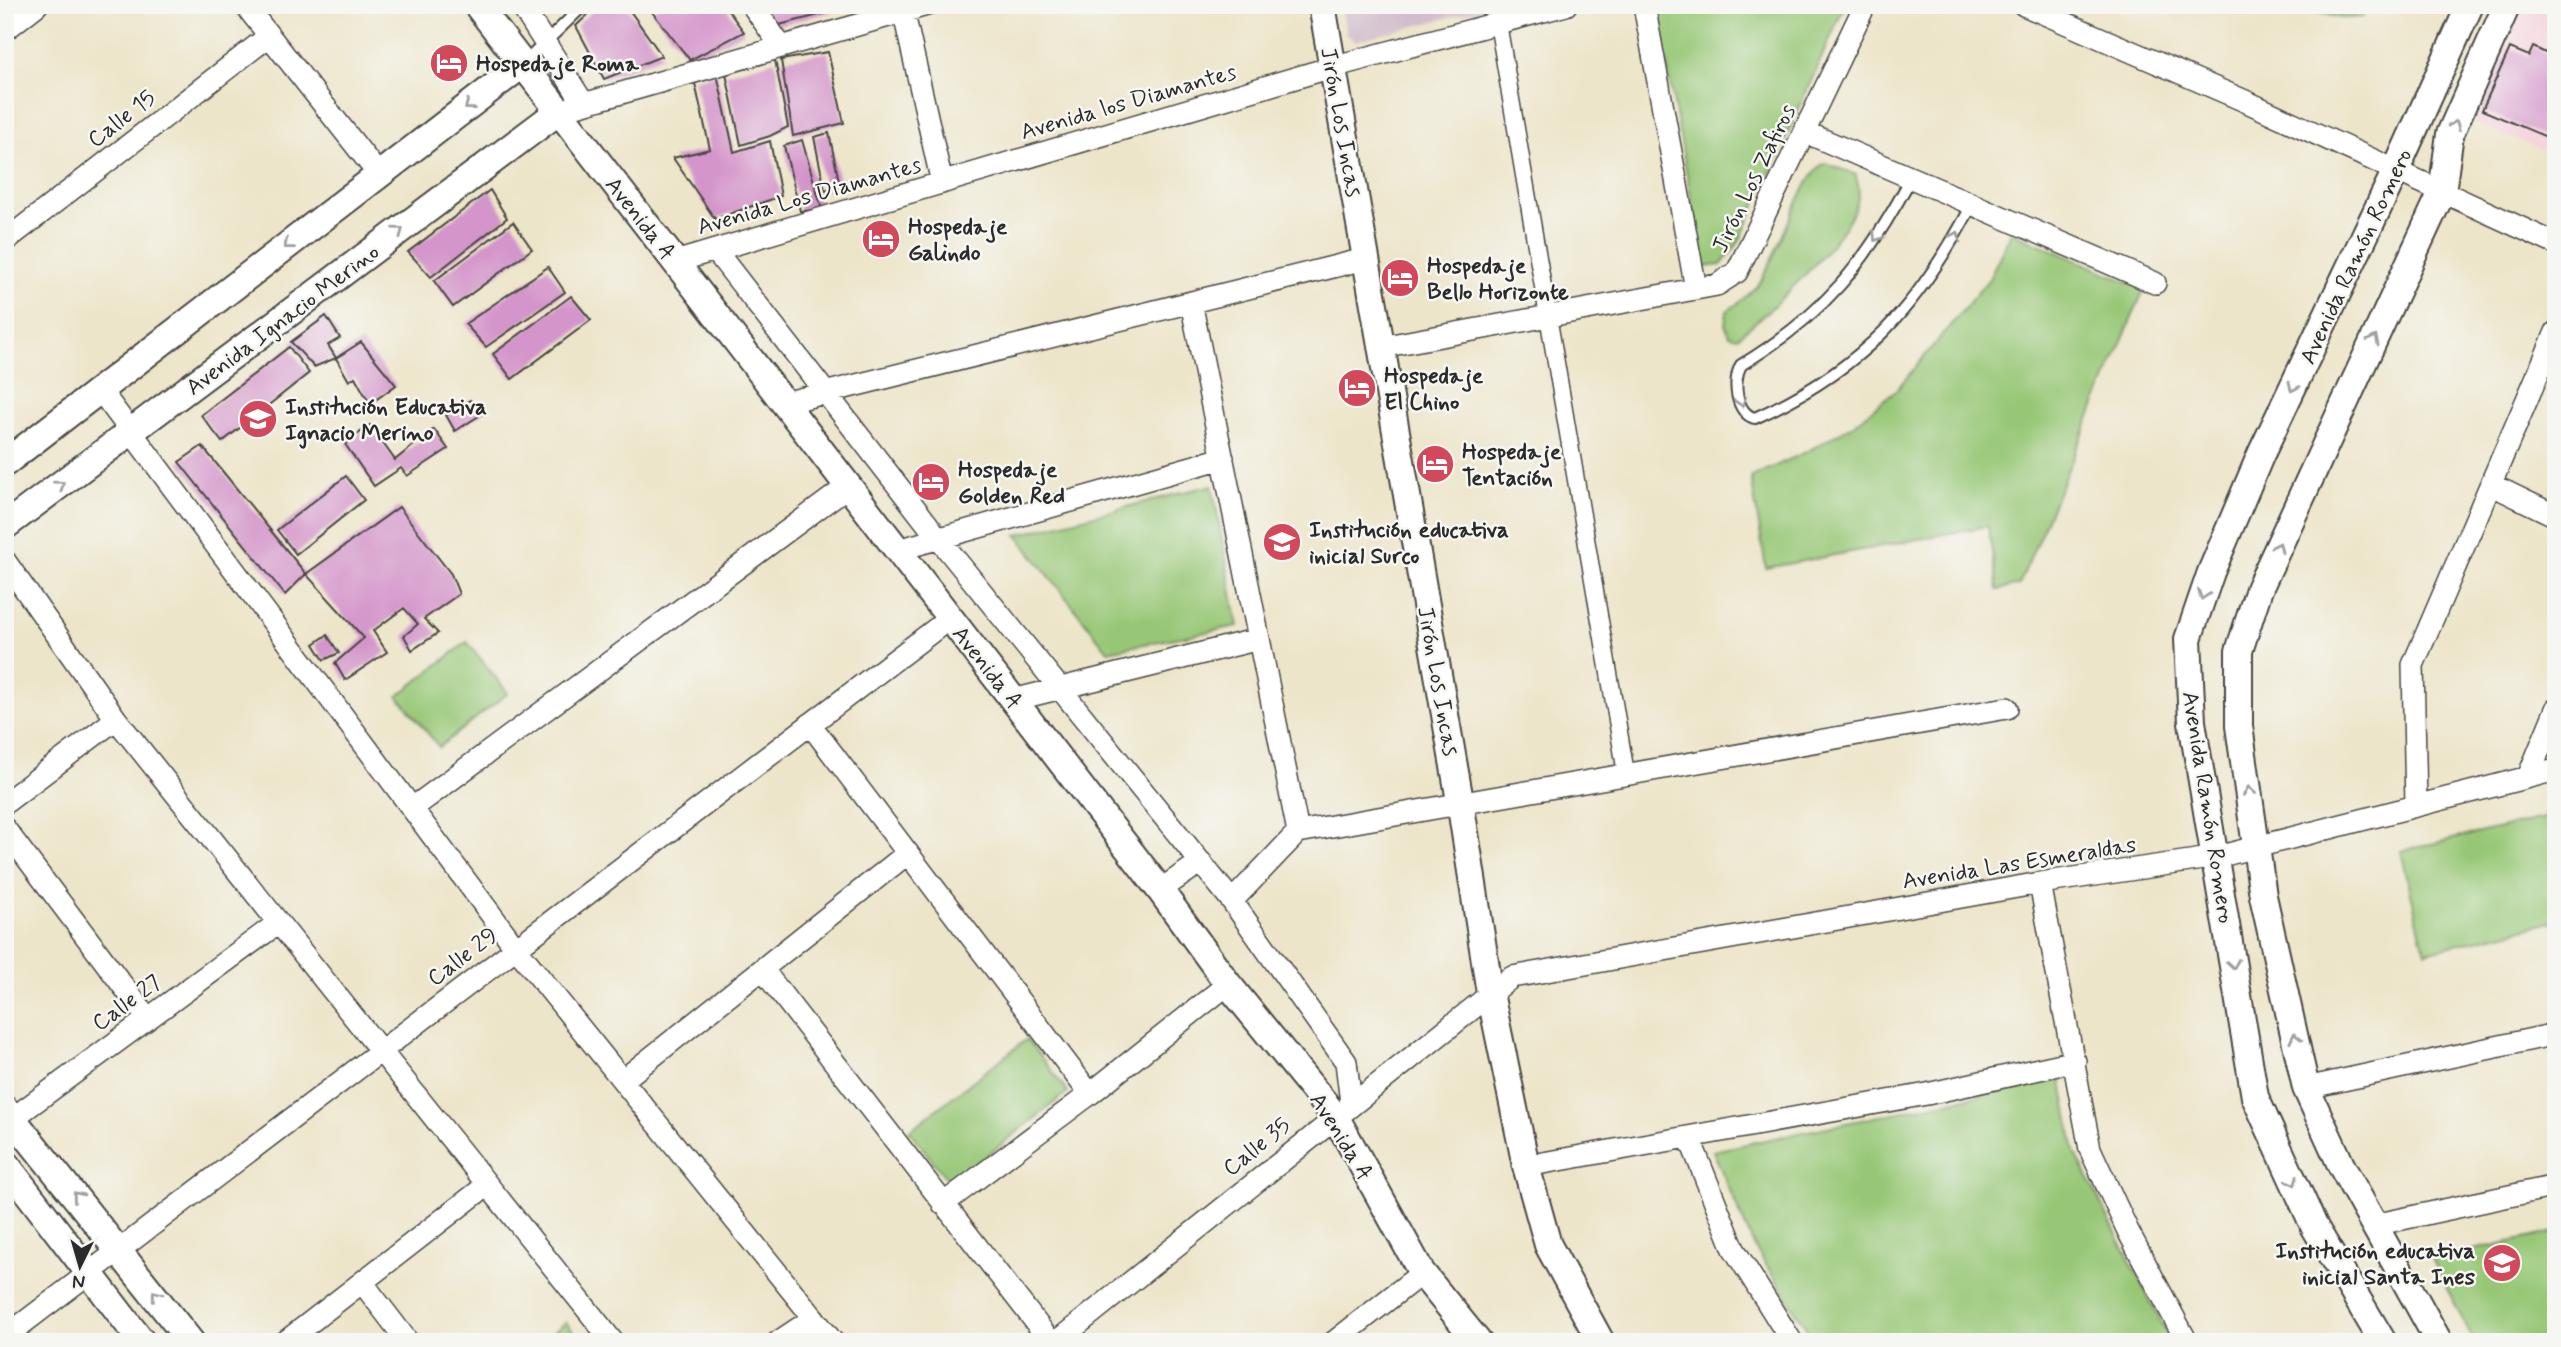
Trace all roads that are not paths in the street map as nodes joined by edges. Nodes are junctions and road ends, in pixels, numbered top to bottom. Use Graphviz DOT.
graph roads {
  1 [pos="245,5"];
  2 [pos="477,5"];
  3 [pos="521,5"];
  4 [pos="584,5"];
  5 [pos="752,5"];
  6 [pos="927,5"];
  7 [pos="1322,5"];
  8 [pos="1566,5"];
  9 [pos="1644,5"];
  10 [pos="1865,5"];
  11 [pos="2024,5"];
  12 [pos="2470,5"];
  13 [pos="2507,5"];
  14 [pos="32,7"];
  15 [pos="903,8"];
  16 [pos="1498,23"];
  17 [pos="5,30"];
  18 [pos="269,36"];
  19 [pos="546,42"];
  20 [pos="781,46"];
  21 [pos="523,64"];
  22 [pos="1322,70"];
  23 [pos="571,108"];
  24 [pos="1805,132"];
  25 [pos="2396,170"];
  26 [pos="379,175"];
  27 [pos="1910,178"];
  28 [pos="950,181"];
  29 [pos="2442,192"];
  30 [pos="1972,205"];
  31 [pos="5,241"];
  32 [pos="2556,244"];
  33 [pos="715,250"];
  34 [pos="1365,259"];
  35 [pos="675,262"];
  36 [pos="2155,283"];
  37 [pos="1696,289"];
  38 [pos="1191,302"];
  39 [pos="1547,316"];
  40 [pos="2556,332"];
  41 [pos="1381,347"];
  42 [pos="100,390"];
  43 [pos="828,393"];
  44 [pos="785,403"];
  45 [pos="132,432"];
  46 [pos="1223,458"];
  47 [pos="5,463"];
  48 [pos="2492,485"];
  49 [pos="848,486"];
  50 [pos="2556,516"];
  51 [pos="5,526"];
  52 [pos="939,539"];
  53 [pos="898,550"];
  54 [pos="5,561"];
  55 [pos="950,618"];
  56 [pos="1259,639"];
  57 [pos="1062,687"];
  58 [pos="1013,700"];
  59 [pos="2007,708"];
  60 [pos="2556,709"];
  61 [pos="116,719"];
  62 [pos="810,724"];
  63 [pos="2556,770"];
  64 [pos="1626,773"];
  65 [pos="2528,777"];
  66 [pos="1460,801"];
  67 [pos="5,803"];
  68 [pos="2416,805"];
  69 [pos="414,807"];
  70 [pos="5,829"];
  71 [pos="1298,832"];
  72 [pos="2258,845"];
  73 [pos="908,853"];
  74 [pos="2217,857"];
  75 [pos="1201,862"];
  76 [pos="2040,883"];
  77 [pos="1160,890"];
  78 [pos="1232,901"];
  79 [pos="278,923"];
  80 [pos="516,947"];
  81 [pos="763,970"];
  82 [pos="1228,984"];
  83 [pos="1490,993"];
  84 [pos="148,1019"];
  85 [pos="2556,1034"];
  86 [pos="380,1051"];
  87 [pos="2075,1061"];
  88 [pos="623,1080"];
  89 [pos="2306,1088"];
  90 [pos="1090,1094"];
  91 [pos="1343,1110"];
  92 [pos="8,1117"];
  93 [pos="1689,1137"];
  94 [pos="5,1163"];
  95 [pos="1526,1166"];
  96 [pos="487,1185"];
  97 [pos="2556,1186"];
  98 [pos="943,1204"];
  99 [pos="2374,1225"];
  100 [pos="120,1249"];
  101 [pos="89,1273"];
  102 [pos="1422,1273"];
  103 [pos="362,1282"];
  104 [pos="814,1318"];
  105 [pos="5,1336"];
  106 [pos="142,1342"];
  107 [pos="191,1342"];
  108 [pos="285,1342"];
  109 [pos="408,1342"];
  110 [pos="613,1342"];
  111 [pos="778,1342"];
  112 [pos="833,1342"];
  113 [pos="1053,1342"];
  114 [pos="1334,1342"];
  115 [pos="1478,1342"];
  116 [pos="1601,1342"];
  117 [pos="1793,1342"];
  118 [pos="2187,1342"];
  119 [pos="2383,1342"];
  120 [pos="2439,1342"];
  1 -- 18 [label="street"];
  2 -- 21 [label="street, Avenida A"];
  3 -- 19 [label="street"];
  4 -- 19 [label="lane"];
  5 -- 20 [label="street"];
  6 -- 15 [label="street"];
  7 -- 22 [label="street, Jirón Los Incas"];
  8 -- 16 [label="street"];
  9 -- 37 [label="street"];
  10 -- 24 [label="street, Jirón Los Zafiros"];
  11 -- 25 [label="street"];
  12 -- 25 [label="street, Avenida Ramón Romero"];
  29 -- 13 [label="street, Avenida Ramón Romero, one-way"];
  14 -- 17 [label="street"];
  15 -- 20 [label="street"];
  15 -- 28 [label="street"];
  16 -- 22 [label="street"];
  16 -- 39 [label="street"];
  18 -- 26 [label="street"];
  18 -- 31 [label="street, Calle 15"];
  19 -- 21 [label="lane"];
  19 -- 23 [label="street"];
  20 -- 23 [label="street"];
  21 -- 23 [label="street, Avenida A"];
  21 -- 26 [label="street, one-way"];
  22 -- 28 [label="street, Avenida los Diamantes"];
  22 -- 34 [label="street, Jirón Los Incas"];
  23 -- 35 [label="street, Avenida A"];
  45 -- 23 [label="street, Avenida Ignacio Merino, one-way"];
  24 -- 27 [label="street"];
  24 -- 37 [label="street, Jirón Los Zafiros"];
  25 -- 29 [label="street"];
  25 -- 74 [label="street, Avenida Ramón Romero, one-way"];
  26 -- 42 [label="street, one-way"];
  27 -- 30 [label="street"];
  27 -- 30 [label="lane, one-way"];
  28 -- 33 [label="street, Avenida Los Diamantes"];
  29 -- 32 [label="street"];
  72 -- 29 [label="street, Avenida Ramón Romero, one-way"];
  30 -- 36 [label="street"];
  33 -- 35 [label="street, Avenida Los Diamantes"];
  33 -- 43 [label="street"];
  34 -- 38 [label="street"];
  34 -- 41 [label="street, Jirón Los Incas"];
  35 -- 44 [label="street, Avenida A"];
  37 -- 39 [label="street, Jirón Los Zafiros"];
  38 -- 43 [label="street"];
  38 -- 46 [label="street"];
  39 -- 41 [label="street, Jirón Los Zafiros"];
  39 -- 64 [label="street"];
  40 -- 48 [label="street"];
  41 -- 66 [label="street, Jirón Los Incas"];
  42 -- 45 [label="street"];
  42 -- 47 [label="street"];
  43 -- 44 [label="street"];
  43 -- 52 [label="street"];
  44 -- 49 [label="street, Avenida A"];
  51 -- 45 [label="street, Avenida Ignacio Merino, one-way"];
  45 -- 69 [label="street"];
  46 -- 52 [label="street"];
  46 -- 56 [label="street"];
  48 -- 50 [label="street"];
  48 -- 68 [label="street"];
  49 -- 53 [label="street, Avenida A"];
  49 -- 69 [label="street"];
  52 -- 53 [label="street"];
  52 -- 57 [label="street"];
  53 -- 55 [label="street, Avenida A"];
  54 -- 61 [label="street"];
  55 -- 58 [label="street, Avenida A"];
  55 -- 62 [label="street, Calle 29"];
  56 -- 57 [label="street"];
  56 -- 71 [label="street"];
  57 -- 58 [label="street"];
  57 -- 75 [label="street"];
  58 -- 77 [label="street, Avenida A"];
  59 -- 64 [label="street"];
  60 -- 65 [label="street"];
  61 -- 67 [label="street"];
  61 -- 79 [label="street"];
  62 -- 73 [label="street"];
  62 -- 80 [label="street, Calle 29"];
  63 -- 65 [label="street, Avenida Las Esmeraldas"];
  64 -- 66 [label="street"];
  65 -- 68 [label="street, Avenida Las Esmeraldas"];
  66 -- 71 [label="street"];
  66 -- 83 [label="street, Jirón Los Incas"];
  68 -- 72 [label="street, Avenida Las Esmeraldas"];
  69 -- 80 [label="street"];
  70 -- 84 [label="street"];
  71 -- 78 [label="street"];
  72 -- 74 [label="street, Avenida Las Esmeraldas"];
  89 -- 72 [label="street, Avenida Ramón Romero, one-way"];
  73 -- 81 [label="street"];
  73 -- 90 [label="street"];
  74 -- 76 [label="street, Avenida Las Esmeraldas"];
  74 -- 119 [label="street, Avenida Ramón Romero, one-way"];
  75 -- 77 [label="street"];
  75 -- 78 [label="street"];
  76 -- 83 [label="street, Avenida Las Esmeraldas"];
  76 -- 87 [label="street"];
  77 -- 82 [label="street, Avenida A"];
  78 -- 91 [label="street"];
  79 -- 84 [label="street, Calle 27"];
  79 -- 86 [label="street"];
  80 -- 86 [label="street, Calle 29"];
  80 -- 88 [label="street"];
  81 -- 88 [label="street"];
  81 -- 98 [label="street"];
  82 -- 90 [label="street"];
  82 -- 91 [label="street, Avenida A"];
  83 -- 91 [label="street, Calle 35"];
  83 -- 95 [label="street, Jirón Los Incas"];
  84 -- 92 [label="street, Calle 27"];
  85 -- 89 [label="street"];
  86 -- 96 [label="street"];
  86 -- 100 [label="street, Calle 29"];
  87 -- 93 [label="street"];
  87 -- 118 [label="street"];
  88 -- 104 [label="street"];
  89 -- 99 [label="street, Avenida Ramón Romero"];
  90 -- 98 [label="street"];
  91 -- 102 [label="street, Avenida A"];
  91 -- 113 [label="street, Calle 35"];
  100 -- 92 [label="street, one-way"];
  93 -- 95 [label="street"];
  93 -- 117 [label="street"];
  94 -- 101 [label="street"];
  95 -- 116 [label="street, Jirón Los Incas"];
  96 -- 103 [label="street"];
  96 -- 110 [label="street"];
  97 -- 99 [label="street"];
  98 -- 113 [label="street"];
  99 -- 120 [label="street, Avenida Ramón Romero"];
  100 -- 101 [label="street, Calle 29"];
  107 -- 100 [label="street, one-way"];
  101 -- 105 [label="street, Calle 29"];
  101 -- 106 [label="street"];
  102 -- 114 [label="street"];
  102 -- 115 [label="street, Avenida A"];
  103 -- 108 [label="street"];
  103 -- 109 [label="street"];
  104 -- 111 [label="street"];
  104 -- 112 [label="street"];
}
